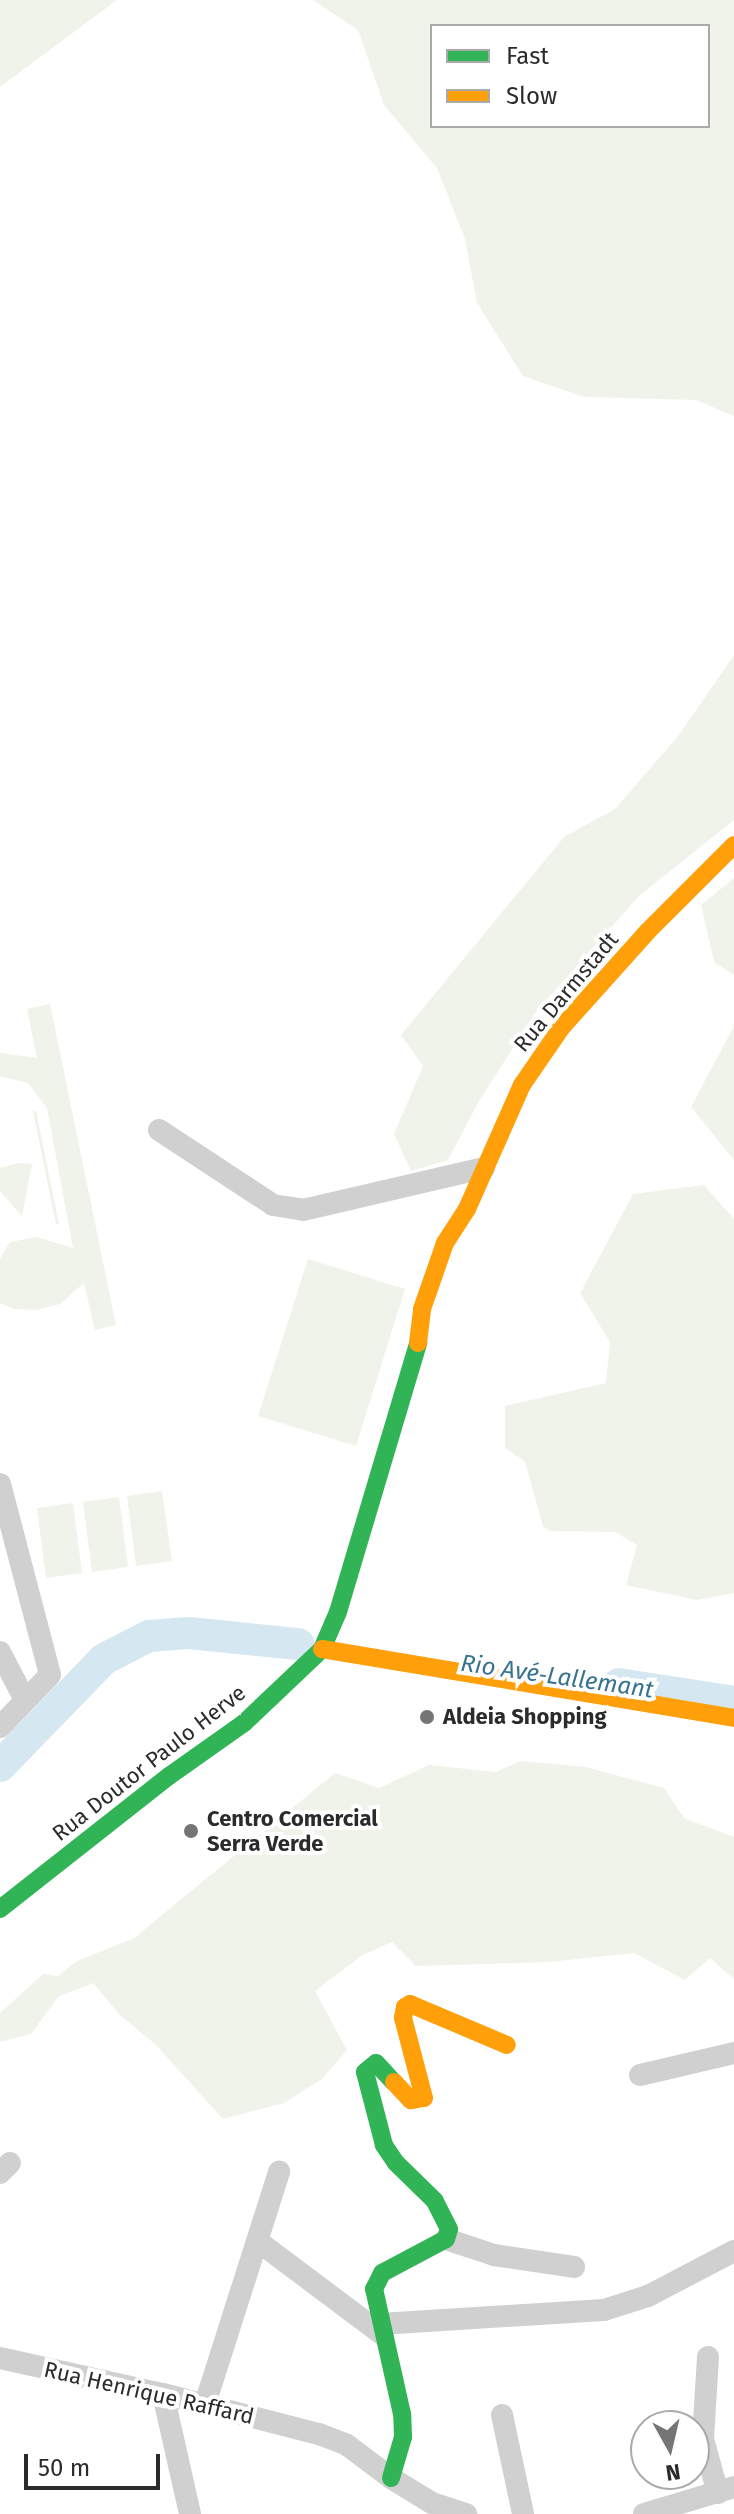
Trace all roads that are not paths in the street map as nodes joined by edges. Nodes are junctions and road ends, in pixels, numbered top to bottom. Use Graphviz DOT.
graph roads {
  1 [pos="734,845"];
  2 [pos="734,855"];
  3 [pos="711,869"];
  4 [pos="159,1130"];
  5 [pos="484,1168"];
  6 [pos="467,1209"];
  7 [pos="466,1247"];
  8 [pos="443,1315"];
  9 [pos="417,1349"];
  10 [pos="0,1484"];
  11 [pos="322,1649"];
  12 [pos="0,1652"];
  13 [pos="25,1700"];
  14 [pos="734,1718"];
  15 [pos="0,1727"];
  16 [pos="5,1897"];
  17 [pos="507,2045"];
  18 [pos="734,2053"];
  19 [pos="640,2075"];
  20 [pos="279,2172"];
  21 [pos="446,2239"];
  22 [pos="259,2242"];
  23 [pos="734,2251"];
  24 [pos="574,2267"];
  25 [pos="381,2329"];
  26 [pos="708,2357"];
  27 [pos="0,2358"];
  28 [pos="163,2394"];
  29 [pos="205,2404"];
  30 [pos="502,2415"];
  31 [pos="391,2478"];
  32 [pos="726,2490"];
  33 [pos="649,2513"];
  34 [pos="190,2514"];
  35 [pos="466,2514"];
  36 [pos="523,2514"];
  1 -- 3 [label="main road"];
  2 -- 3 [label="main road"];
  3 -- 5 [label="main road, Rua Darmstadt"];
  4 -- 5 [label="street"];
  5 -- 6 [label="main road, Rua Darmstadt"];
  6 -- 7 [label="main road, Rua Darmstadt"];
  6 -- 9 [label="main road, Rua Darmstadt"];
  8 -- 9 [label="main road, Rua Darmstadt"];
  9 -- 11 [label="main road, Rua Darmstadt"];
  10 -- 13 [label="street"];
  11 -- 14 [label="main road"];
  11 -- 16 [label="main road, Rua Doutor Paulo Herve"];
  12 -- 13 [label="street"];
  13 -- 15 [label="street"];
  17 -- 21 [label="main road"];
  18 -- 19 [label="street"];
  20 -- 22 [label="street"];
  21 -- 24 [label="street"];
  21 -- 25 [label="main road"];
  22 -- 25 [label="street"];
  22 -- 29 [label="street"];
  23 -- 25 [label="street"];
  25 -- 31 [label="main road"];
  26 -- 32 [label="street"];
  27 -- 28 [label="street, Rua Henrique Raffard"];
  28 -- 29 [label="street, Rua Henrique Raffard"];
  28 -- 34 [label="street"];
  29 -- 31 [label="street, Rua Henrique Raffard"];
  30 -- 36 [label="street"];
  31 -- 35 [label="street, Rua Henrique Raffard"];
  32 -- 33 [label="street"];
}
